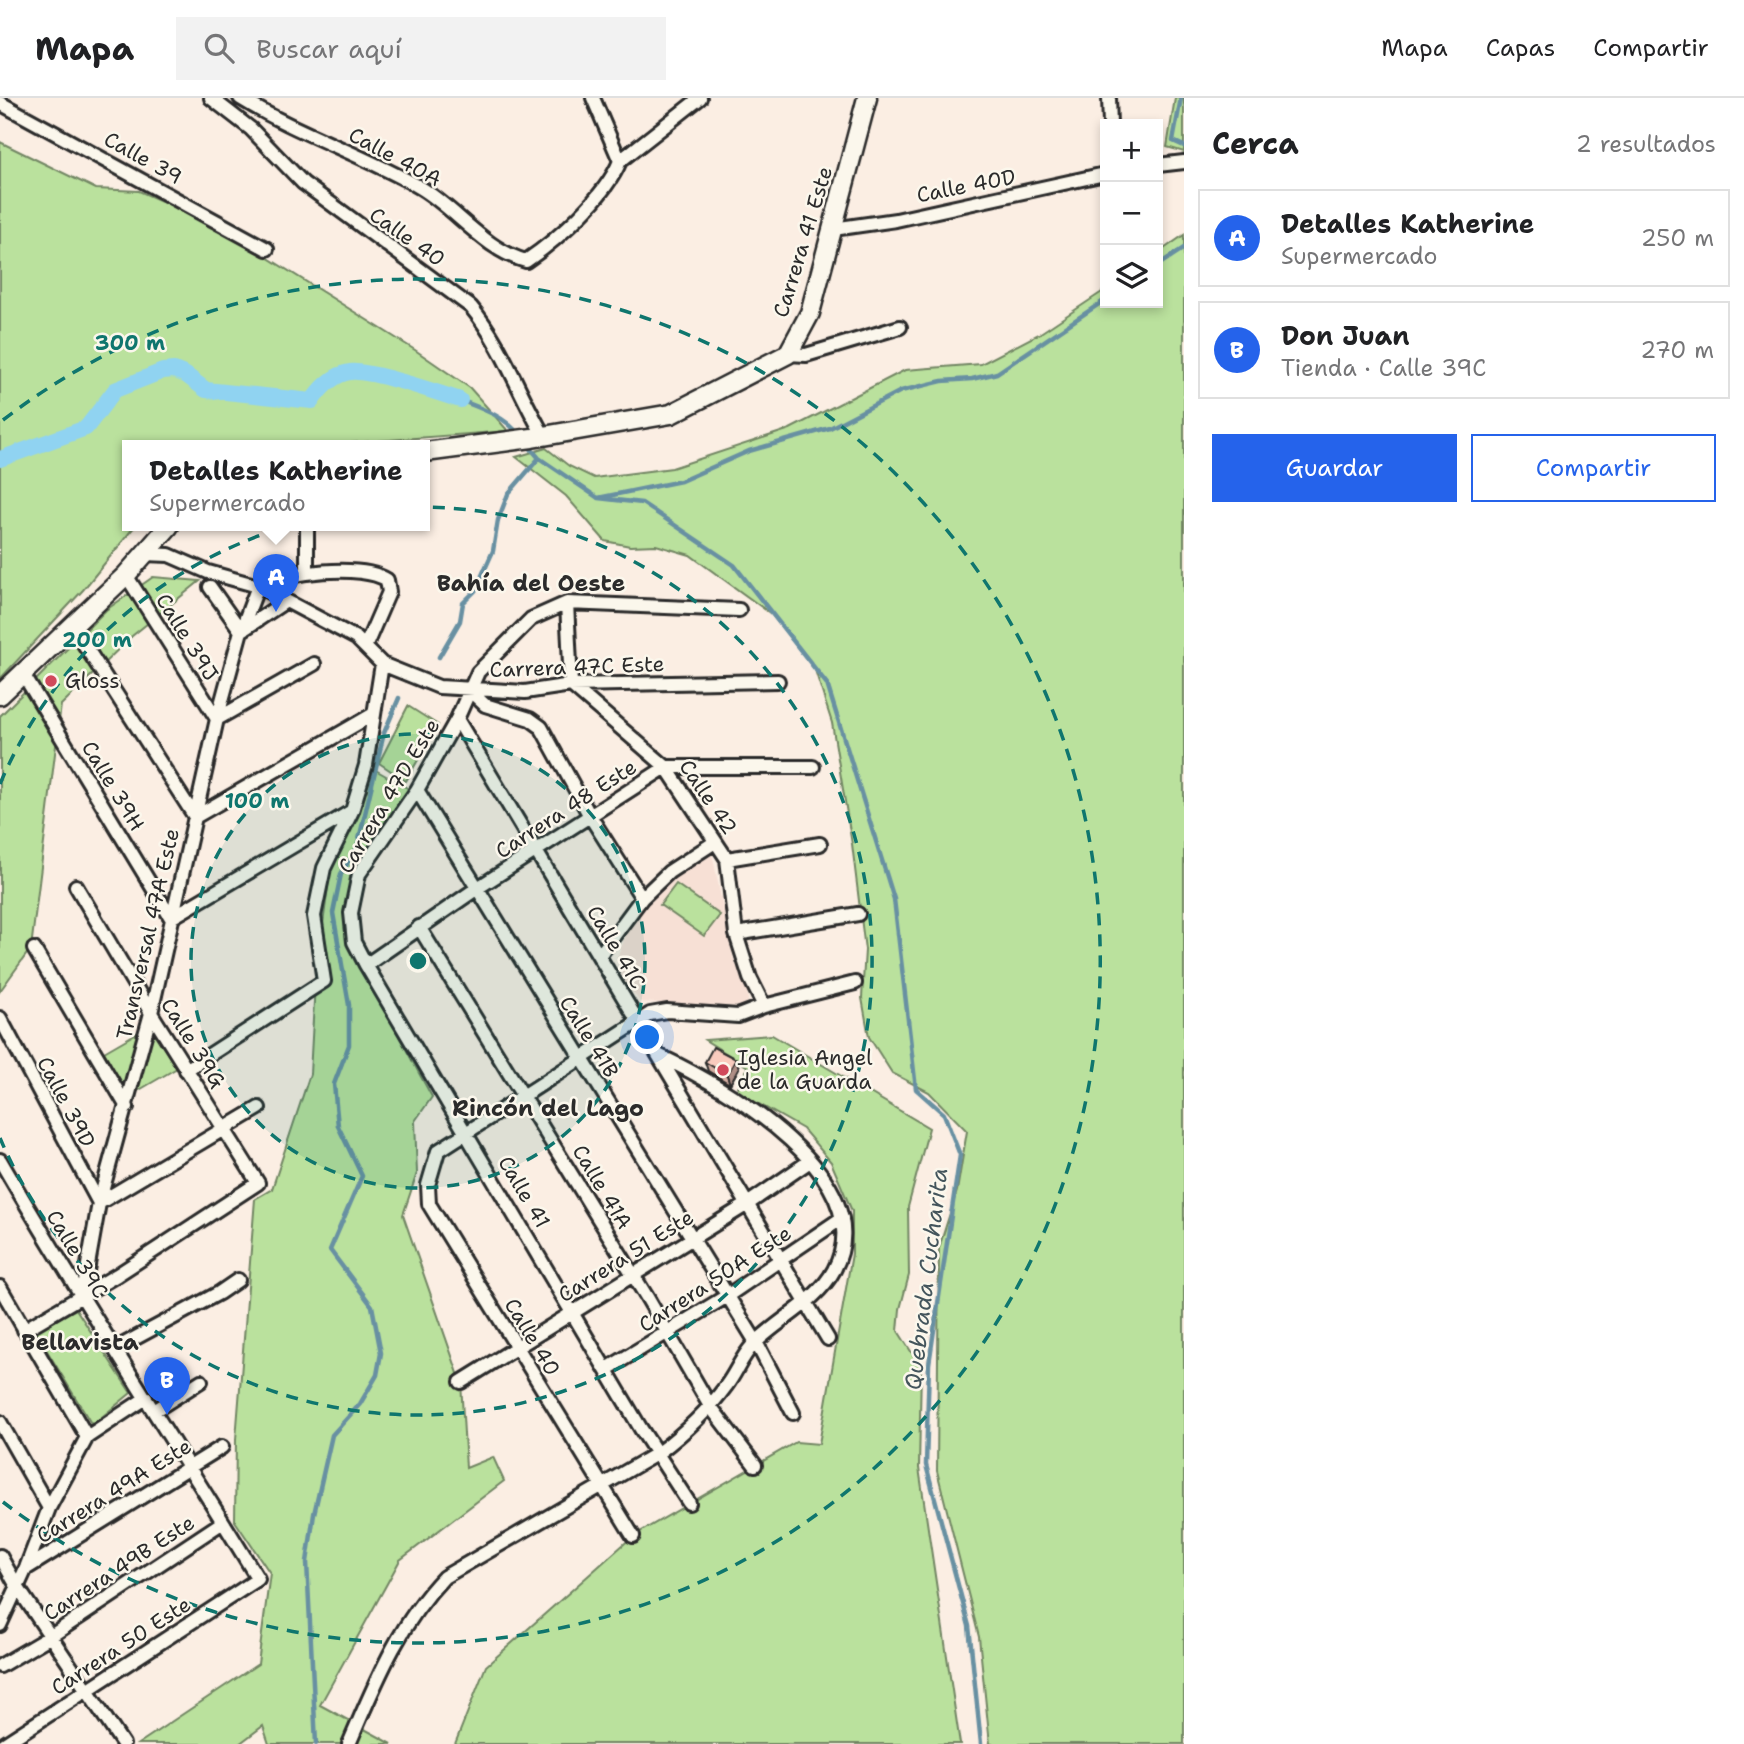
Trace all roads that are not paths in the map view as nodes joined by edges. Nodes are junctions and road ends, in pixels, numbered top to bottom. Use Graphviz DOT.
graph roads {
  1 [pos="211,98"];
  2 [pos="240,98"];
  3 [pos="593,98"];
  4 [pos="700,98"];
  5 [pos="867,98"];
  6 [pos="1109,98"];
  7 [pos="0,103"];
  8 [pos="1110,119"];
  9 [pos="620,161"];
  10 [pos="1184,162"];
  11 [pos="1163,164"];
  12 [pos="1100,175"];
  13 [pos="833,229"];
  14 [pos="267,250"];
  15 [pos="900,327"];
  16 [pos="788,354"];
  17 [pos="538,437"];
  18 [pos="430,451"];
  19 [pos="165,531"];
  20 [pos="307,531"];
  21 [pos="145,554"];
  22 [pos="307,573"];
  23 [pos="126,575"];
  24 [pos="258,586"];
  25 [pos="210,587"];
  26 [pos="286,601"];
  27 [pos="567,603"];
  28 [pos="739,610"];
  29 [pos="73,627"];
  30 [pos="241,631"];
  31 [pos="366,645"];
  32 [pos="314,664"];
  33 [pos="382,664"];
  34 [pos="23,674"];
  35 [pos="778,681"];
  36 [pos="571,685"];
  37 [pos="468,689"];
  38 [pos="0,695"];
  39 [pos="372,715"];
  40 [pos="217,719"];
  41 [pos="457,719"];
  42 [pos="666,767"];
  43 [pos="813,767"];
  44 [pos="417,790"];
  45 [pos="352,811"];
  46 [pos="590,816"];
  47 [pos="195,817"];
  48 [pos="715,842"];
  49 [pos="820,844"];
  50 [pos="535,853"];
  51 [pos="727,859"];
  52 [pos="76,886"];
  53 [pos="476,889"];
  54 [pos="353,892"];
  55 [pos="642,898"];
  56 [pos="858,914"];
  57 [pos="171,918"];
  58 [pos="419,927"];
  59 [pos="736,934"];
  60 [pos="34,949"];
  61 [pos="599,956"];
  62 [pos="366,965"];
  63 [pos="855,983"];
  64 [pos="764,1006"];
  65 [pos="150,1013"];
  66 [pos="0,1018"];
  67 [pos="637,1020"];
  68 [pos="660,1056"];
  69 [pos="578,1058"];
  70 [pos="186,1070"];
  71 [pos="523,1094"];
  72 [pos="127,1107"];
  73 [pos="259,1108"];
  74 [pos="224,1127"];
  75 [pos="466,1132"];
  76 [pos="0,1160"];
  77 [pos="810,1161"];
  78 [pos="99,1203"];
  79 [pos="746,1205"];
  80 [pos="842,1218"];
  81 [pos="690,1238"];
  82 [pos="780,1262"];
  83 [pos="633,1274"];
  84 [pos="238,1280"];
  85 [pos="0,1287"];
  86 [pos="81,1294"];
  87 [pos="727,1296"];
  88 [pos="806,1301"];
  89 [pos="573,1313"];
  90 [pos="24,1330"];
  91 [pos="668,1333"];
  92 [pos="828,1339"];
  93 [pos="756,1342"];
  94 [pos="516,1347"];
  95 [pos="115,1349"];
  96 [pos="607,1369"];
  97 [pos="201,1381"];
  98 [pos="461,1382"];
  99 [pos="146,1398"];
  100 [pos="710,1406"];
  101 [pos="154,1410"];
  102 [pos="793,1413"];
  103 [pos="0,1422"];
  104 [pos="87,1437"];
  105 [pos="222,1447"];
  106 [pos="658,1453"];
  107 [pos="189,1465"];
  108 [pos="755,1465"];
  109 [pos="599,1486"];
  110 [pos="689,1503"];
  111 [pos="49,1508"];
  112 [pos="223,1522"];
  113 [pos="633,1536"];
  114 [pos="0,1556"];
  115 [pos="26,1568"];
  116 [pos="258,1579"];
  117 [pos="18,1588"];
  118 [pos="0,1625"];
  119 [pos="51,1636"];
  120 [pos="0,1666"];
  121 [pos="87,1692"];
  122 [pos="4,1744"];
  123 [pos="123,1744"];
  124 [pos="349,1744"];
  1 -- 17 [label="street, Calle 40"];
  2 -- 9 [label="street, Calle 40A"];
  3 -- 9 [label="street"];
  4 -- 9 [label="street"];
  5 -- 13 [label="street, Carrera 41 Este"];
  6 -- 8 [label="street"];
  7 -- 14 [label="street, Calle 39"];
  10 -- 11 [label="street"];
  12 -- 13 [label="street, Calle 40D"];
  13 -- 16 [label="street, Carrera 41 Este"];
  15 -- 16 [label="street"];
  16 -- 17 [label="street"];
  17 -- 18 [label="street"];
  19 -- 21 [label="street"];
  20 -- 22 [label="street"];
  21 -- 23 [label="street"];
  21 -- 24 [label="street"];
  22 -- 24 [label="street"];
  22 -- 31 [label="street"];
  23 -- 29 [label="street"];
  23 -- 40 [label="street, Calle 39J"];
  24 -- 26 [label="street"];
  24 -- 30 [label="street, Transversal 47A Este"];
  25 -- 30 [label="street"];
  26 -- 30 [label="street"];
  26 -- 31 [label="street"];
  27 -- 28 [label="street"];
  27 -- 36 [label="street"];
  27 -- 37 [label="street, Carrera 47D Este"];
  29 -- 34 [label="street"];
  29 -- 47 [label="street"];
  30 -- 40 [label="street, Transversal 47A Este"];
  31 -- 33 [label="street"];
  32 -- 40 [label="street"];
  33 -- 37 [label="street, Carrera 47C Este"];
  33 -- 39 [label="street"];
  34 -- 38 [label="street"];
  34 -- 57 [label="street, Calle 39H"];
  35 -- 36 [label="street, Carrera 47C Este"];
  36 -- 37 [label="street, Carrera 47C Este"];
  36 -- 42 [label="street, Calle 42"];
  37 -- 41 [label="street, Carrera 47D Este"];
  37 -- 46 [label="street"];
  39 -- 45 [label="street"];
  39 -- 47 [label="street"];
  40 -- 47 [label="street, Transversal 47A Este"];
  41 -- 44 [label="street, Carrera 47D Este"];
  41 -- 50 [label="street, Calle 41C"];
  42 -- 43 [label="street, Carrera 48 Este"];
  42 -- 46 [label="street, Carrera 48 Este"];
  42 -- 48 [label="street, Calle 42"];
  44 -- 53 [label="street, Calle 41B"];
  44 -- 54 [label="street, Carrera 47D Este"];
  45 -- 57 [label="street, Carrera 47D Este"];
  45 -- 70 [label="street"];
  46 -- 50 [label="street, Carrera 48 Este"];
  46 -- 55 [label="street"];
  47 -- 57 [label="street, Transversal 47A Este"];
  48 -- 51 [label="street, Calle 42"];
  48 -- 55 [label="street"];
  49 -- 51 [label="street"];
  50 -- 53 [label="street, Carrera 48 Este"];
  50 -- 61 [label="street, Calle 41C"];
  51 -- 59 [label="street, Calle 42"];
  52 -- 65 [label="street, Calle 39G"];
  53 -- 58 [label="street, Carrera 48 Este"];
  53 -- 69 [label="street, Calle 41B"];
  54 -- 62 [label="street, Calle 41"];
  55 -- 61 [label="street"];
  56 -- 59 [label="street"];
  57 -- 65 [label="street, Transversal 47A Este"];
  58 -- 62 [label="street, Carrera 48 Este"];
  58 -- 71 [label="street, Calle 41A"];
  59 -- 64 [label="street, Calle 42"];
  60 -- 72 [label="street"];
  61 -- 67 [label="street, Calle 41C"];
  62 -- 75 [label="street, Calle 41"];
  63 -- 64 [label="street"];
  64 -- 67 [label="street"];
  65 -- 70 [label="street, Calle 39G"];
  65 -- 72 [label="street, Transversal 47A Este"];
  66 -- 78 [label="street, Calle 39D"];
  67 -- 68 [label="street, Calle 41C"];
  67 -- 69 [label="street"];
  68 -- 77 [label="street"];
  68 -- 79 [label="street, Calle 41C"];
  69 -- 71 [label="street"];
  69 -- 81 [label="street, Calle 41B"];
  70 -- 74 [label="street, Calle 39G"];
  71 -- 75 [label="street"];
  71 -- 83 [label="street, Calle 41A"];
  72 -- 78 [label="street, Transversal 47A Este"];
  73 -- 74 [label="street"];
  74 -- 78 [label="street"];
  74 -- 86 [label="street, Calle 39G"];
  75 -- 89 [label="street, Calle 41"];
  75 -- 94 [label="street, Calle 40"];
  76 -- 86 [label="street, Calle 39C"];
  77 -- 79 [label="street, Carrera 51 Este"];
  77 -- 80 [label="street"];
  78 -- 86 [label="street, Transversal 47A Este"];
  79 -- 81 [label="street, Carrera 51 Este"];
  79 -- 82 [label="street, Calle 41C"];
  80 -- 82 [label="street, Carrera 50A Este"];
  80 -- 88 [label="street"];
  81 -- 83 [label="street, Carrera 51 Este"];
  81 -- 87 [label="street, Calle 41B"];
  82 -- 87 [label="street, Carrera 50A Este"];
  82 -- 88 [label="street, Calle 41C"];
  83 -- 89 [label="street, Carrera 51 Este"];
  83 -- 91 [label="street, Calle 41A"];
  84 -- 95 [label="street"];
  85 -- 90 [label="street"];
  86 -- 90 [label="street"];
  86 -- 95 [label="street, Calle 39C"];
  87 -- 91 [label="street, Carrera 50A Este"];
  87 -- 93 [label="street, Calle 41B"];
  88 -- 92 [label="street, Calle 41C"];
  88 -- 93 [label="street"];
  89 -- 94 [label="street, Carrera 51 Este"];
  89 -- 96 [label="street, Calle 41"];
  90 -- 104 [label="street"];
  91 -- 96 [label="street, Carrera 50A Este"];
  91 -- 100 [label="street, Calle 41A"];
  93 -- 100 [label="street"];
  93 -- 102 [label="street, Calle 41B"];
  94 -- 98 [label="street, Carrera 51 Este"];
  94 -- 109 [label="street, Calle 40"];
  95 -- 99 [label="street, Calle 39C"];
  96 -- 106 [label="street, Calle 41"];
  97 -- 101 [label="street"];
  99 -- 101 [label="street, Calle 39C"];
  99 -- 104 [label="street"];
  100 -- 106 [label="street"];
  100 -- 108 [label="street, Calle 41A"];
  101 -- 107 [label="street, Calle 39C"];
  103 -- 111 [label="street"];
  104 -- 111 [label="street"];
  105 -- 107 [label="street, Carrera 49A Este"];
  106 -- 109 [label="street"];
  106 -- 110 [label="street, Calle 41"];
  107 -- 112 [label="street, Calle 39C"];
  107 -- 115 [label="street, Carrera 49A Este"];
  109 -- 113 [label="street, Calle 40"];
  109 -- 124 [label="street"];
  111 -- 115 [label="street"];
  112 -- 116 [label="street, Calle 39C"];
  112 -- 119 [label="street, Carrera 49B Este"];
  114 -- 117 [label="street"];
  115 -- 117 [label="street"];
  116 -- 121 [label="street, Carrera 50 Este"];
  117 -- 118 [label="street"];
  117 -- 119 [label="street"];
  119 -- 120 [label="street, Carrera 49B Este"];
  119 -- 121 [label="street"];
  121 -- 122 [label="street, Carrera 50 Este"];
  121 -- 123 [label="street"];
}
